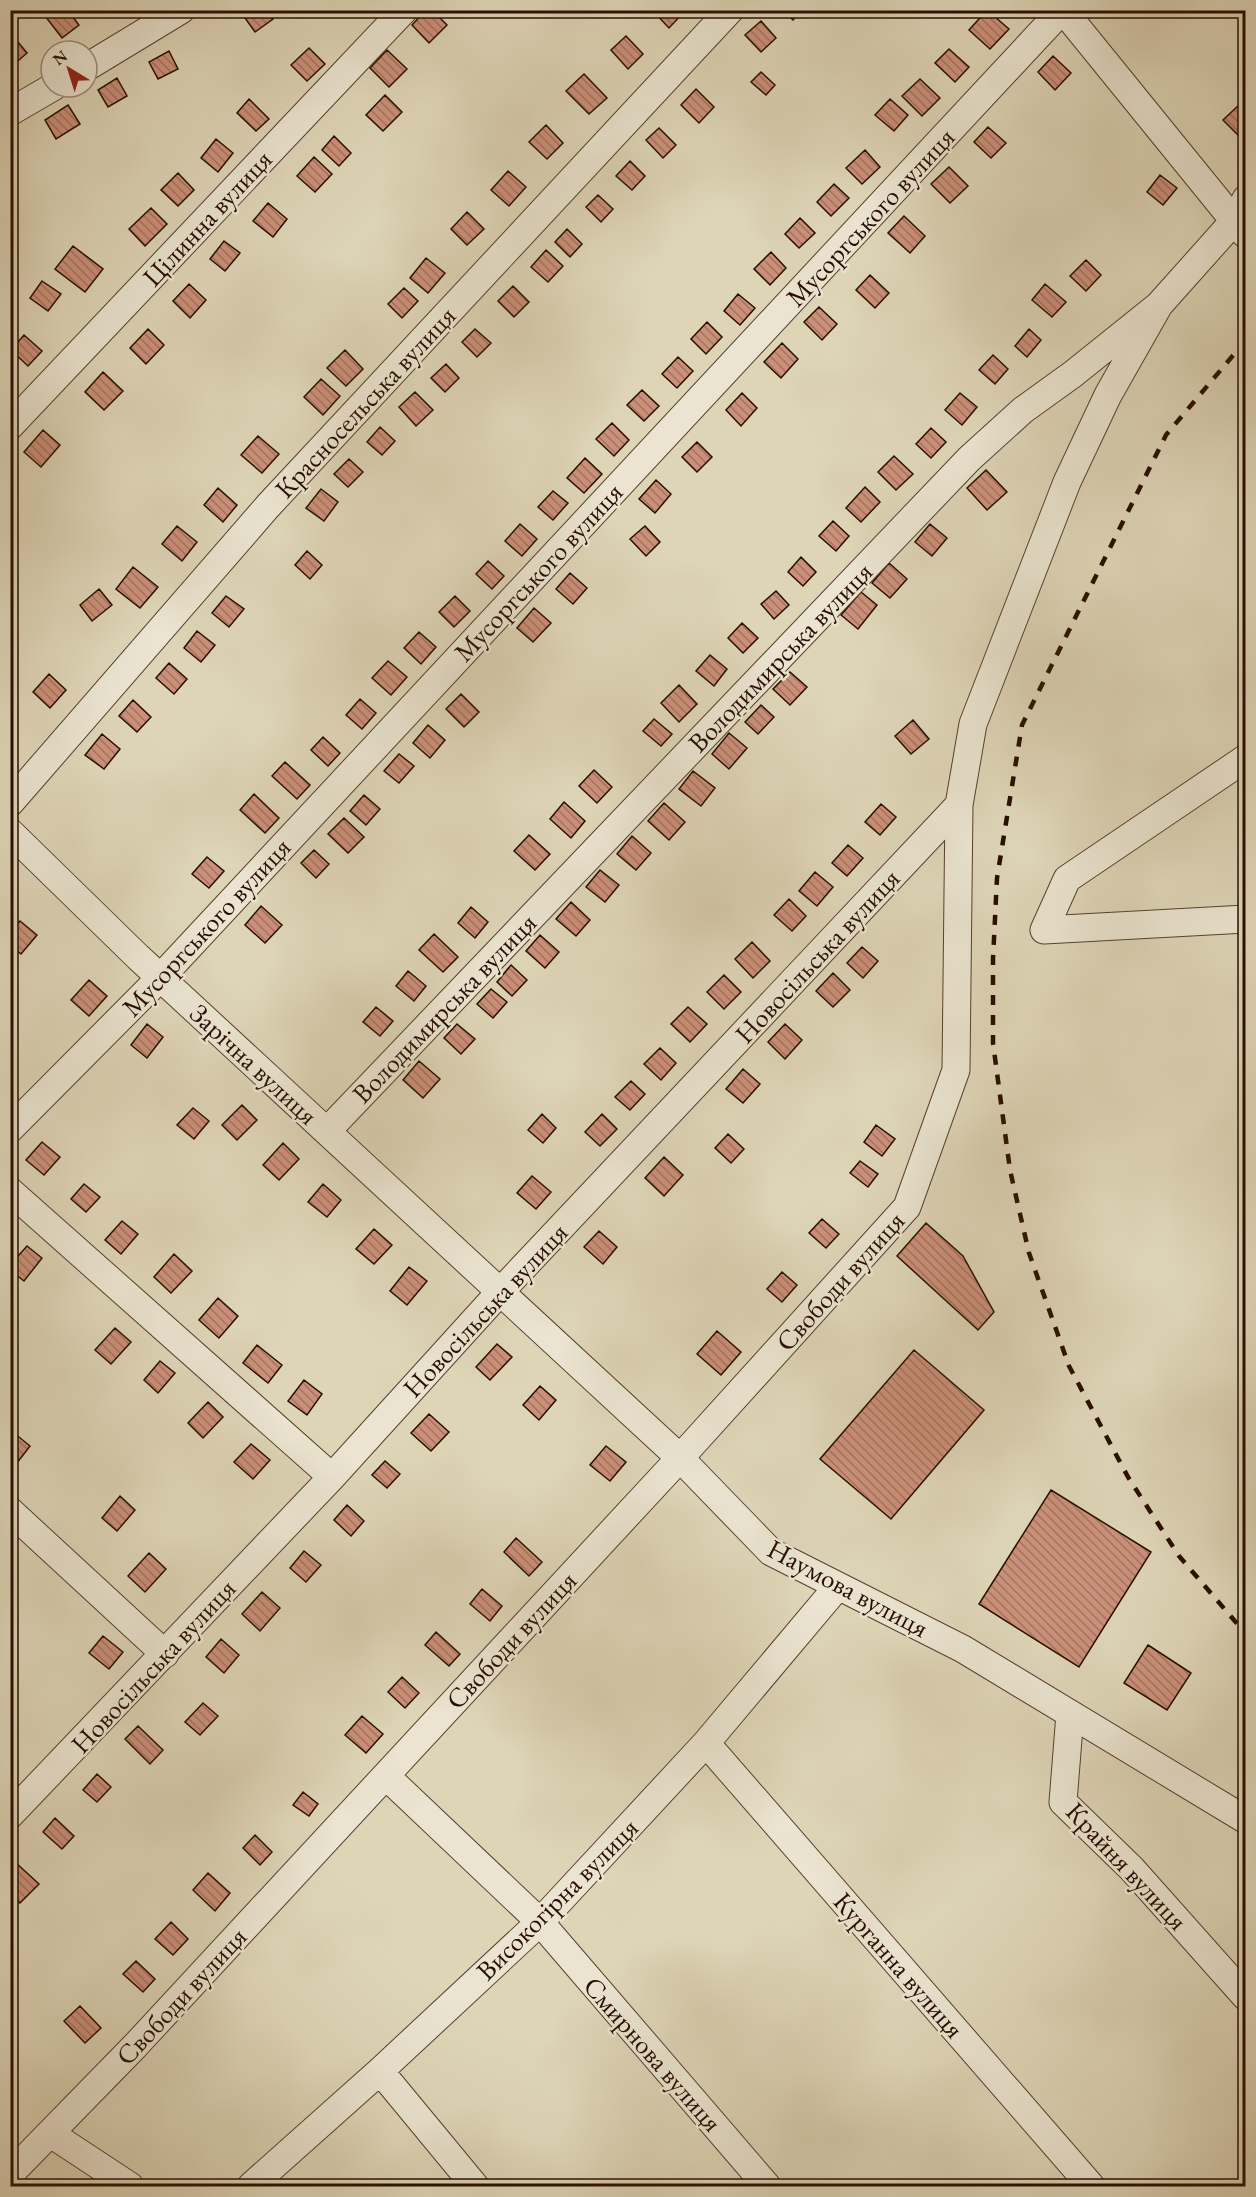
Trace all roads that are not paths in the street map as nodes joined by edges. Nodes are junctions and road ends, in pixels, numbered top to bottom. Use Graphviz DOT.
graph roads {
  1 [pos="181,10"];
  2 [pos="404,10"];
  3 [pos="730,10"];
  4 [pos="1063,10"];
  5 [pos="99,60"];
  6 [pos="39,95"];
  7 [pos="10,112"];
  8 [pos="1241,218"];
  9 [pos="1159,305"];
  10 [pos="10,426"];
  11 [pos="1245,758"];
  12 [pos="10,803"];
  13 [pos="959,805"];
  14 [pos="10,832"];
  15 [pos="1245,919"];
  16 [pos="160,978"];
  17 [pos="10,1129"];
  18 [pos="327,1131"];
  19 [pos="10,1191"];
  20 [pos="500,1292"];
  21 [pos="680,1458"];
  22 [pos="332,1477"];
  23 [pos="10,1511"];
  24 [pos="838,1586"];
  25 [pos="165,1654"];
  26 [pos="1070,1714"];
  27 [pos="706,1743"];
  28 [pos="386,1776"];
  29 [pos="10,1815"];
  30 [pos="1245,1820"];
  31 [pos="540,1922"];
  32 [pos="1245,1997"];
  33 [pos="380,2071"];
  34 [pos="51,2134"];
  35 [pos="10,2174"];
  36 [pos="130,2187"];
  37 [pos="251,2187"];
  38 [pos="475,2187"];
  39 [pos="767,2187"];
  40 [pos="1091,2187"];
  1 -- 5 [label="street"];
  2 -- 10 [label="street, Цілинна вулиця"];
  3 -- 12 [label="street, Красносельська вулиця"];
  4 -- 8 [label="street"];
  4 -- 16 [label="street, Мусоргського вулиця"];
  6 -- 7 [label="street"];
  8 -- 9 [label="street, Володимирська вулиця"];
  9 -- 13 [label="street, Свободи вулиця"];
  9 -- 18 [label="street, Володимирська вулиця"];
  11 -- 15 [label="street"];
  13 -- 20 [label="street, Новосільська вулиця"];
  13 -- 21 [label="street, Свободи вулиця"];
  14 -- 16 [label="street, Зарічна вулиця"];
  16 -- 17 [label="street, Мусоргського вулиця"];
  16 -- 18 [label="street, Зарічна вулиця"];
  18 -- 20 [label="street, Зарічна вулиця"];
  19 -- 22 [label="street"];
  20 -- 21 [label="street, Наумова вулиця"];
  20 -- 22 [label="street, Новосільська вулиця"];
  21 -- 24 [label="street, Наумова вулиця"];
  21 -- 28 [label="street, Свободи вулиця"];
  22 -- 25 [label="street, Новосільська вулиця"];
  23 -- 25 [label="street"];
  24 -- 26 [label="street, Наумова вулиця"];
  24 -- 27 [label="street, Високогірна вулиця"];
  25 -- 29 [label="street, Новосільська вулиця"];
  26 -- 30 [label="street, Наумова вулиця"];
  26 -- 32 [label="street, Крайня вулиця"];
  27 -- 31 [label="street, Високогірна вулиця"];
  27 -- 40 [label="street, Курганна вулиця"];
  28 -- 31 [label="street, Смирнова вулиця"];
  28 -- 34 [label="street, Свободи вулиця"];
  31 -- 33 [label="street, Високогірна вулиця"];
  31 -- 39 [label="street, Смирнова вулиця"];
  33 -- 37 [label="street, Високогірна вулиця"];
  33 -- 38 [label="street"];
  34 -- 35 [label="street, Свободи вулиця"];
  34 -- 36 [label="street"];
}
